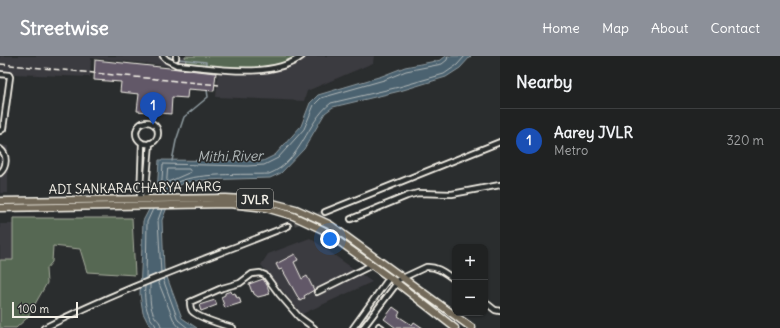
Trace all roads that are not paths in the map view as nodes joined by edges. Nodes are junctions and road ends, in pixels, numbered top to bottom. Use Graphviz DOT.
graph roads {
  1 [pos="163,56"];
  2 [pos="302,56"];
  3 [pos="0,74"];
  4 [pos="0,131"];
  5 [pos="500,142"];
  6 [pos="142,143"];
  7 [pos="150,143"];
  8 [pos="0,149"];
  9 [pos="0,173"];
  10 [pos="500,185"];
  11 [pos="142,199"];
  12 [pos="0,201"];
  13 [pos="0,208"];
  14 [pos="325,212"];
  15 [pos="351,219"];
  16 [pos="288,226"];
  17 [pos="372,265"];
  18 [pos="403,277"];
  19 [pos="452,278"];
  20 [pos="393,281"];
  21 [pos="317,292"];
  22 [pos="488,304"];
  23 [pos="500,311"];
  24 [pos="44,328"];
  25 [pos="233,328"];
  26 [pos="314,328"];
  27 [pos="353,328"];
  28 [pos="363,328"];
  29 [pos="455,328"];
  30 [pos="472,328"];
  1 -- 2 [label="street"];
  3 -- 4 [label="street"];
  5 -- 14 [label="street"];
  6 -- 7 [label="street"];
  6 -- 7 [label="street"];
  6 -- 11 [label="street"];
  7 -- 11 [label="street"];
  8 -- 9 [label="street"];
  10 -- 15 [label="street"];
  11 -- 12 [label="main road, ADI SANKARACHARYA MARG / JVLR"];
  11 -- 18 [label="main road, ADI SANKARACHARYA MARG / JVLR"];
  13 -- 17 [label="main road, ADI SANKARACHARYA MARG / JVLR"];
  16 -- 24 [label="street"];
  17 -- 20 [label="main road, ADI SANKARACHARYA MARG / JVLR"];
  17 -- 21 [label="street"];
  18 -- 19 [label="street"];
  18 -- 20 [label="street"];
  18 -- 30 [label="main road, ADI SANKARACHARYA MARG / JVLR"];
  20 -- 27 [label="street"];
  20 -- 28 [label="street"];
  20 -- 29 [label="main road, ADI SANKARACHARYA MARG / JVLR"];
  22 -- 23 [label="street"];
  25 -- 26 [label="street"];
}
